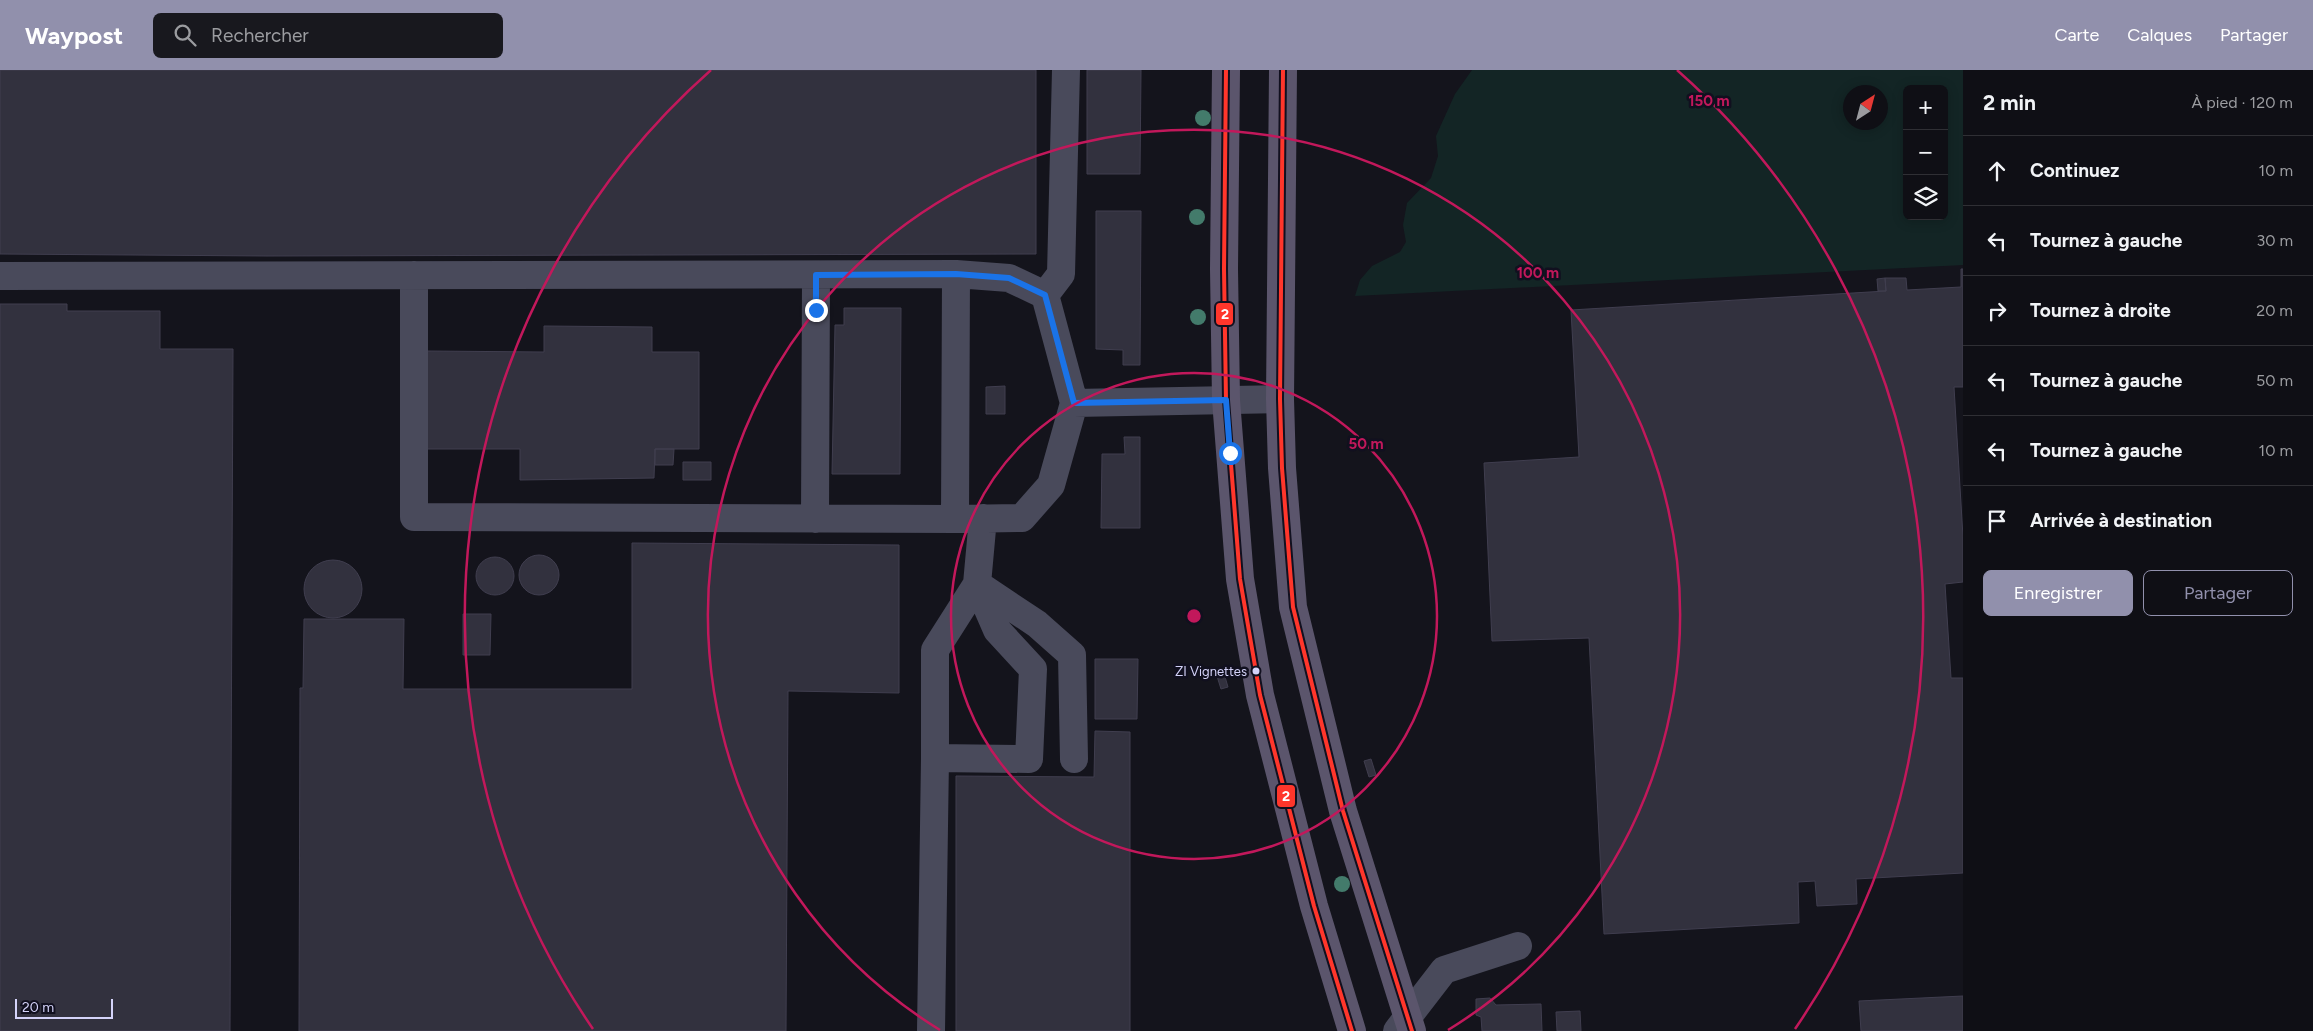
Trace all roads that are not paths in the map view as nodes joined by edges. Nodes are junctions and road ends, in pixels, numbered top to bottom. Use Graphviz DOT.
graph roads {
  1 [pos="1066,70"];
  2 [pos="1226,70"];
  3 [pos="1283,70"];
  4 [pos="956,274"];
  5 [pos="414,275"];
  6 [pos="816,275"];
  7 [pos="0,276"];
  8 [pos="1045,295"];
  9 [pos="1280,399"];
  10 [pos="1226,400"];
  11 [pos="1074,403"];
  12 [pos="983,518"];
  13 [pos="815,519"];
  14 [pos="955,519"];
  15 [pos="977,584"];
  16 [pos="935,758"];
  17 [pos="1074,759"];
  18 [pos="1518,946"];
  19 [pos="1406,1026"];
  20 [pos="931,1031"];
  21 [pos="1352,1031"];
  1 -- 8 [label="lane"];
  2 -- 10 [label="main road"];
  3 -- 9 [label="main road"];
  4 -- 6 [label="lane"];
  4 -- 8 [label="lane"];
  4 -- 14 [label="lane"];
  5 -- 6 [label="lane"];
  5 -- 7 [label="lane"];
  5 -- 13 [label="lane"];
  6 -- 13 [label="lane"];
  8 -- 11 [label="lane"];
  9 -- 10 [label="lane"];
  9 -- 19 [label="main road"];
  10 -- 11 [label="lane"];
  10 -- 21 [label="main road"];
  11 -- 12 [label="lane"];
  12 -- 14 [label="lane"];
  12 -- 15 [label="lane"];
  13 -- 14 [label="lane"];
  15 -- 16 [label="lane"];
  15 -- 16 [label="lane"];
  15 -- 17 [label="lane"];
  16 -- 20 [label="lane"];
  18 -- 19 [label="lane"];
}
